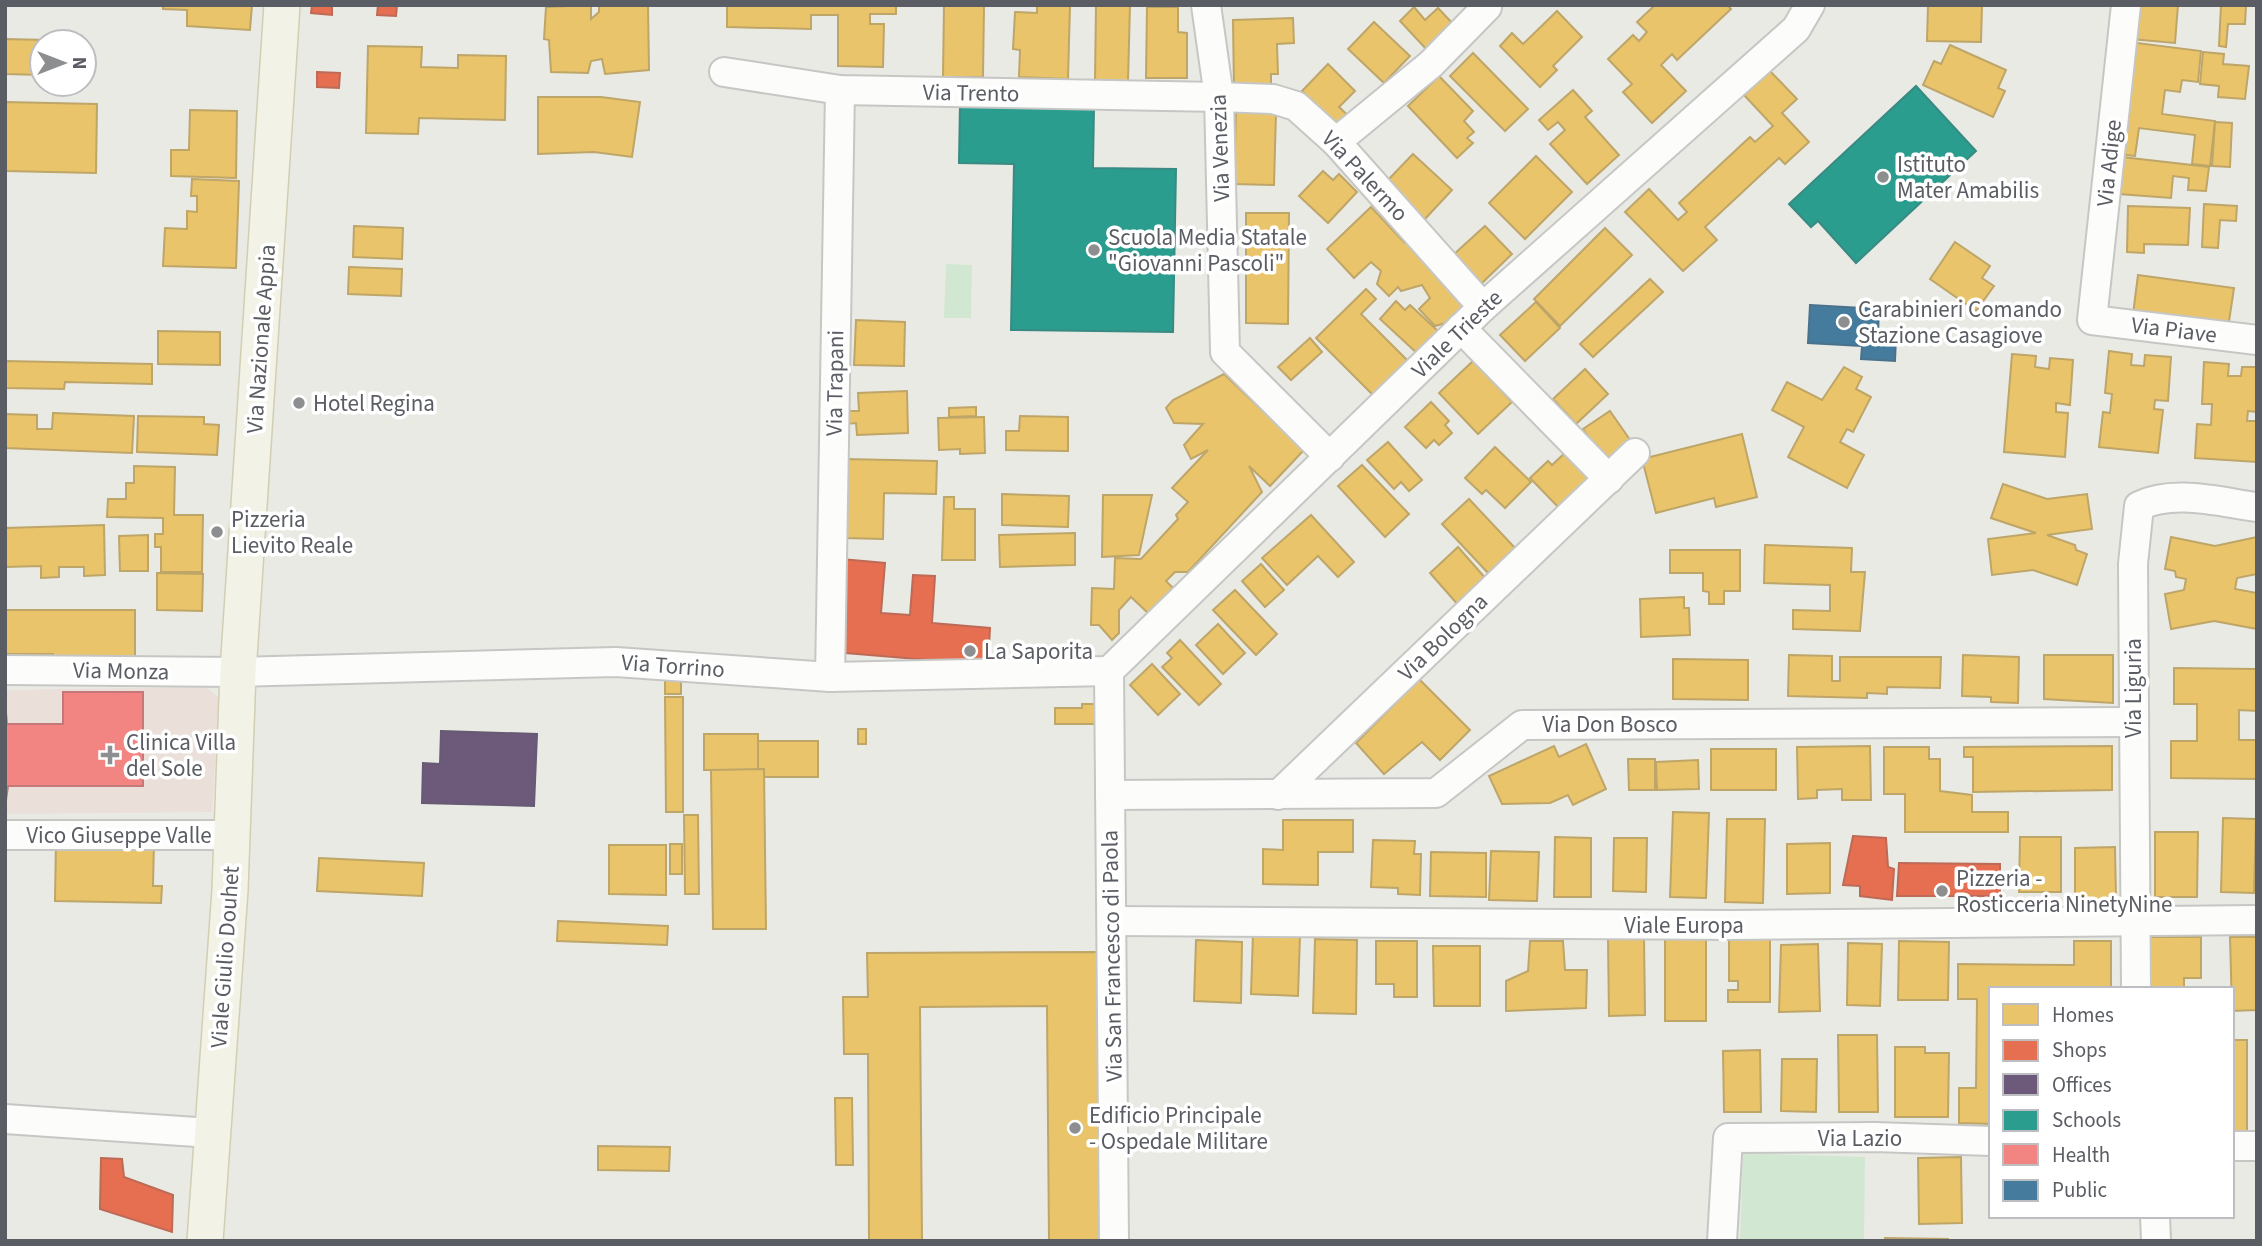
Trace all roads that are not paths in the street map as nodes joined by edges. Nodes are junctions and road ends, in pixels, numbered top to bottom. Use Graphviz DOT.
graph roads {
  1 [pos="282,5"];
  2 [pos="1206,5"];
  3 [pos="1810,5"];
  4 [pos="2126,5"];
  5 [pos="1487,6"];
  6 [pos="724,72"];
  7 [pos="840,90"];
  8 [pos="1219,97"];
  9 [pos="1336,142"];
  10 [pos="1483,307"];
  11 [pos="2092,320"];
  12 [pos="1461,328"];
  13 [pos="2257,340"];
  14 [pos="1636,453"];
  15 [pos="1330,457"];
  16 [pos="1609,479"];
  17 [pos="2257,507"];
  18 [pos="5,670"];
  19 [pos="1109,671"];
  20 [pos="238,672"];
  21 [pos="830,677"];
  22 [pos="2133,722"];
  23 [pos="1110,794"];
  24 [pos="1278,794"];
  25 [pos="5,835"];
  26 [pos="233,835"];
  27 [pos="2136,919"];
  28 [pos="2257,920"];
  29 [pos="1112,921"];
  30 [pos="2136,987"];
  31 [pos="5,1119"];
  32 [pos="211,1133"];
  33 [pos="1989,1141"];
  34 [pos="2234,1146"];
  35 [pos="2257,1146"];
  36 [pos="2155,1218"];
  37 [pos="205,1241"];
  38 [pos="1114,1241"];
  39 [pos="1722,1241"];
  40 [pos="2156,1241"];
  1 -- 20 [label="main road, Via Nazionale Appia"];
  2 -- 8 [label="street, Via Venezia"];
  3 -- 10 [label="street, Viale Trieste"];
  4 -- 11 [label="street, Via Adige"];
  5 -- 9 [label="street"];
  6 -- 7 [label="street, Via Trento"];
  7 -- 8 [label="street, Via Trento"];
  7 -- 21 [label="street, Via Trapani"];
  8 -- 9 [label="street, Via Palermo"];
  8 -- 15 [label="street, Via Venezia"];
  9 -- 10 [label="street, Via Palermo"];
  10 -- 12 [label="street, Viale Trieste"];
  11 -- 13 [label="street, Via Piave"];
  12 -- 15 [label="street, Viale Trieste"];
  12 -- 16 [label="street"];
  14 -- 16 [label="street, Via Bologna"];
  15 -- 19 [label="street, Viale Trieste"];
  16 -- 24 [label="street, Via Bologna"];
  17 -- 22 [label="street, Via Liguria"];
  18 -- 20 [label="street, Via Monza"];
  19 -- 21 [label="street, Via Torrino"];
  19 -- 23 [label="street, Via San Francesco di Paola"];
  20 -- 21 [label="street, Via Torrino"];
  20 -- 26 [label="main road, Viale Giulio Douhet"];
  22 -- 24 [label="street, Via Don Bosco"];
  22 -- 27 [label="street, Via Liguria"];
  23 -- 24 [label="street, Via Don Bosco"];
  23 -- 29 [label="street, Via San Francesco di Paola"];
  25 -- 26 [label="street, Vico Giuseppe Valle"];
  26 -- 32 [label="main road, Viale Giulio Douhet"];
  27 -- 28 [label="street, Viale Europa"];
  27 -- 29 [label="street, Viale Europa"];
  27 -- 30 [label="street, Via Liguria"];
  29 -- 38 [label="street, Via San Francesco di Paola"];
  31 -- 32 [label="street"];
  32 -- 37 [label="main road, Viale Giulio Douhet"];
  33 -- 39 [label="street, Via Lazio"];
  34 -- 35 [label="street"];
  36 -- 40 [label="street"];
}
